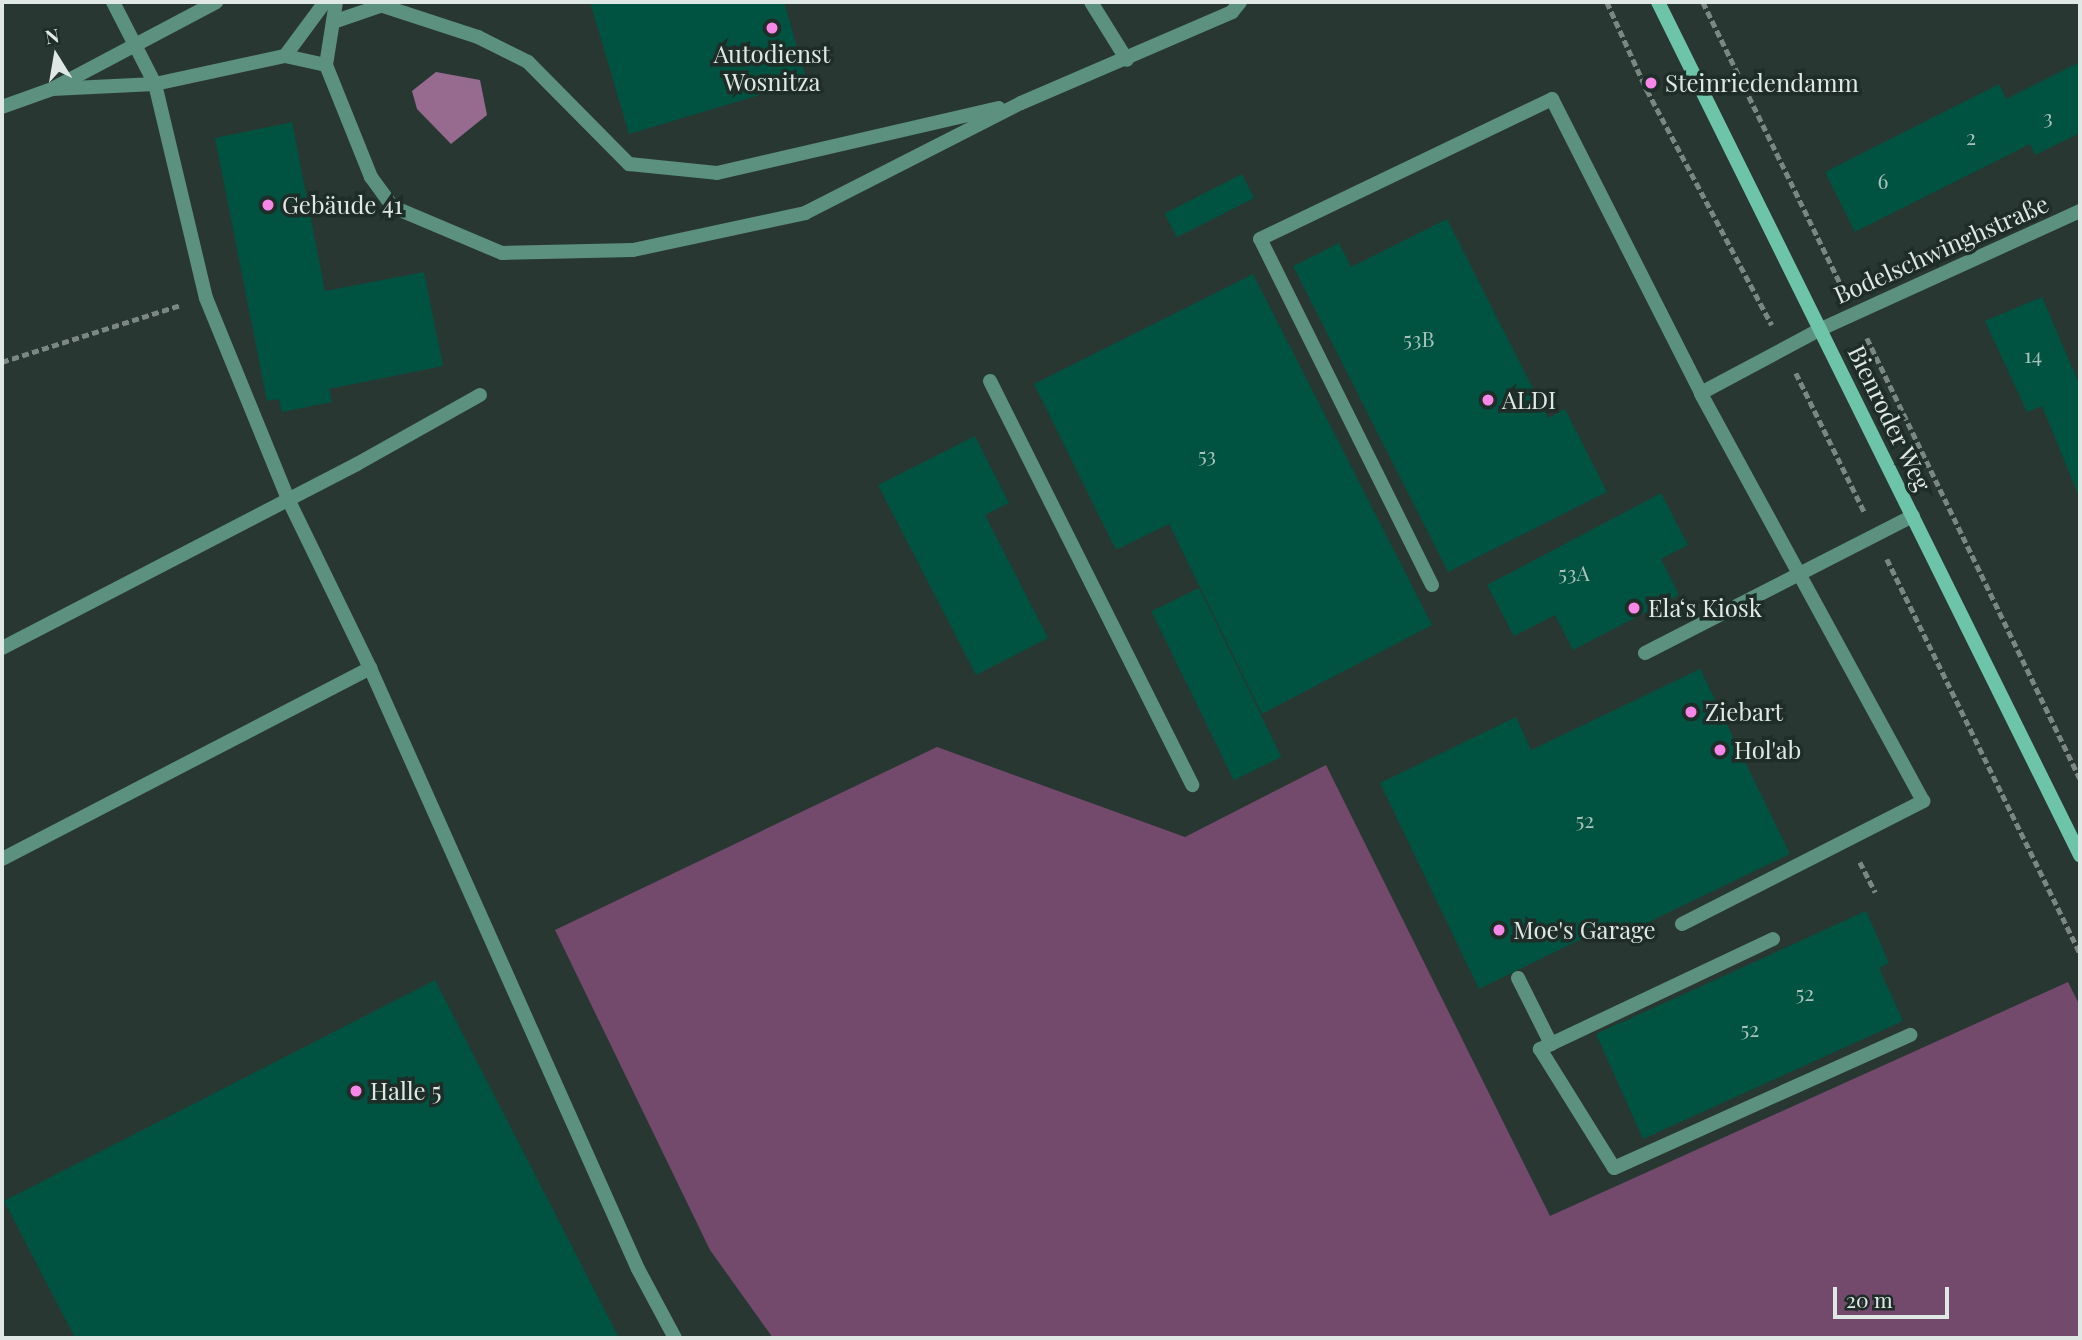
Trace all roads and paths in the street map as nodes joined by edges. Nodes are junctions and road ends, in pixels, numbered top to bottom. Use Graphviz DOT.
graph roads {
  1 [pos="113,2"];
  2 [pos="216,2"];
  3 [pos="325,2"];
  4 [pos="336,2"];
  5 [pos="1091,2"];
  6 [pos="1240,2"];
  7 [pos="1606,2"];
  8 [pos="1658,2"];
  9 [pos="1703,2"];
  10 [pos="375,4"];
  11 [pos="333,22"];
  12 [pos="135,45"];
  13 [pos="285,56"];
  14 [pos="1126,60"];
  15 [pos="326,65"];
  16 [pos="155,84"];
  17 [pos="52,89"];
  18 [pos="1021,103"];
  19 [pos="2,107"];
  20 [pos="2080,211"];
  21 [pos="187,304"];
  22 [pos="1855,314"];
  23 [pos="1821,329"];
  24 [pos="1784,348"];
  25 [pos="2,362"];
  26 [pos="990,381"];
  27 [pos="1701,393"];
  28 [pos="480,395"];
  29 [pos="288,499"];
  30 [pos="1913,516"];
  31 [pos="1876,535"];
  32 [pos="1801,573"];
  33 [pos="1433,585"];
  34 [pos="2,648"];
  35 [pos="1645,653"];
  36 [pos="370,668"];
  37 [pos="2080,778"];
  38 [pos="1192,785"];
  39 [pos="2080,855"];
  40 [pos="2,859"];
  41 [pos="1858,859"];
  42 [pos="1875,892"];
  43 [pos="1682,924"];
  44 [pos="1773,939"];
  45 [pos="2080,953"];
  46 [pos="1518,978"];
  47 [pos="1910,1035"];
  48 [pos="1551,1044"];
  49 [pos="675,1338"];
  1 -- 12 [label="street"];
  2 -- 12 [label="street"];
  3 -- 13 [label="street"];
  4 -- 11 [label="street"];
  5 -- 14 [label="street"];
  6 -- 14 [label="street"];
  7 -- 24 [label="path"];
  8 -- 23 [label="main road, Bienroder Weg"];
  9 -- 22 [label="path"];
  10 -- 11 [label="street"];
  10 -- 18 [label="street"];
  11 -- 15 [label="street"];
  12 -- 16 [label="street"];
  12 -- 17 [label="street"];
  13 -- 15 [label="street"];
  13 -- 16 [label="street"];
  14 -- 18 [label="street"];
  15 -- 18 [label="street"];
  16 -- 17 [label="street"];
  16 -- 29 [label="street"];
  17 -- 19 [label="street"];
  20 -- 22 [label="street, Bodelschwinghstraße"];
  21 -- 25 [label="path"];
  22 -- 23 [label="street, Bodelschwinghstraße"];
  22 -- 37 [label="path"];
  23 -- 24 [label="street, Bodelschwinghstraße"];
  23 -- 30 [label="main road, Bienroder Weg"];
  24 -- 27 [label="street, Bodelschwinghstraße"];
  24 -- 31 [label="path"];
  26 -- 38 [label="street"];
  27 -- 32 [label="street"];
  27 -- 33 [label="street"];
  28 -- 29 [label="street"];
  29 -- 34 [label="street"];
  29 -- 36 [label="street"];
  30 -- 31 [label="street"];
  30 -- 39 [label="main road, Bienroder Weg"];
  31 -- 32 [label="street"];
  31 -- 45 [label="path"];
  32 -- 35 [label="street"];
  32 -- 43 [label="street"];
  36 -- 40 [label="street"];
  36 -- 49 [label="street"];
  41 -- 42 [label="path"];
  44 -- 48 [label="street"];
  46 -- 48 [label="street"];
  47 -- 48 [label="street"];
}
